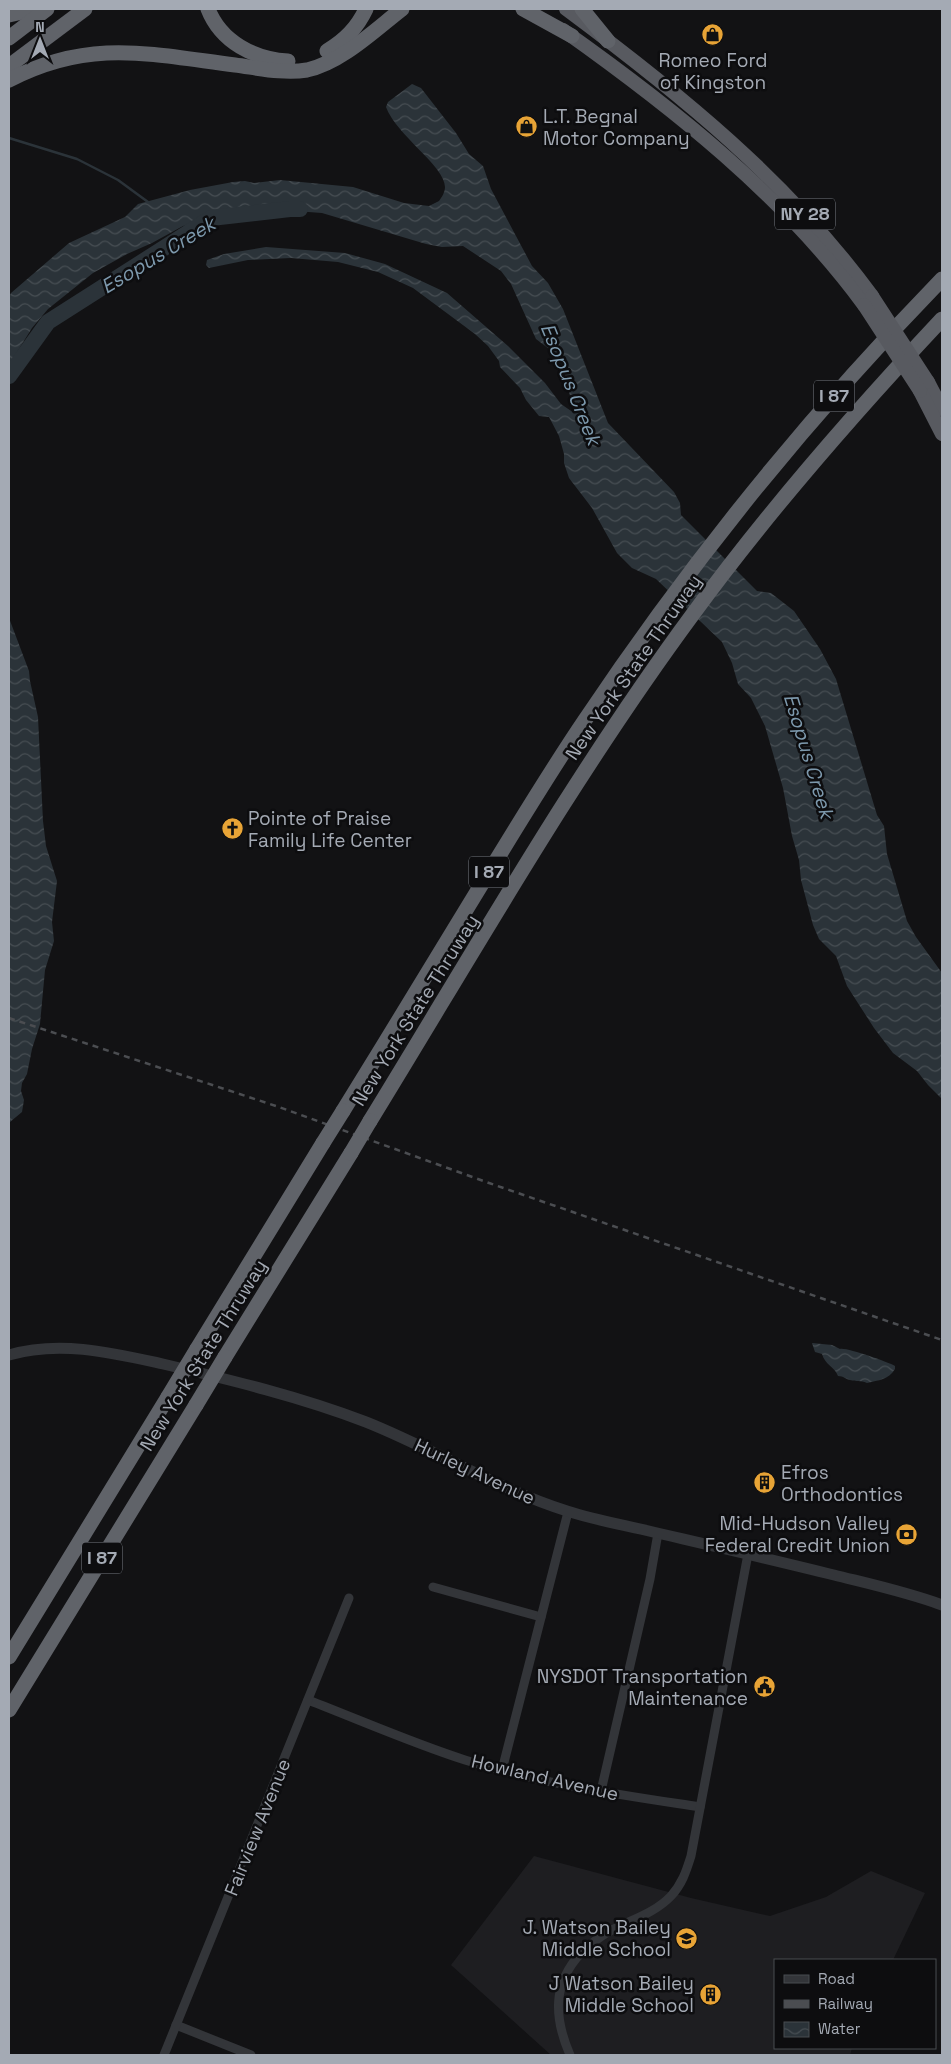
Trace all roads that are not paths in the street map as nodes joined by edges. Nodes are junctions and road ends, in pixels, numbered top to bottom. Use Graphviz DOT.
graph roads {
  1 [pos="35,9"];
  2 [pos="48,9"];
  3 [pos="85,9"];
  4 [pos="208,9"];
  5 [pos="366,9"];
  6 [pos="402,9"];
  7 [pos="523,9"];
  8 [pos="533,9"];
  9 [pos="566,9"];
  10 [pos="582,9"];
  11 [pos="9,15"];
  12 [pos="572,36"];
  13 [pos="9,38"];
  14 [pos="608,40"];
  15 [pos="9,66"];
  16 [pos="9,80"];
  17 [pos="942,279"];
  18 [pos="868,300"];
  19 [pos="942,319"];
  20 [pos="924,387"];
  21 [pos="942,409"];
  22 [pos="942,434"];
  23 [pos="9,1354"];
  24 [pos="568,1512"];
  25 [pos="658,1533"];
  26 [pos="748,1554"];
  27 [pos="433,1586"];
  28 [pos="349,1598"];
  29 [pos="942,1605"];
  30 [pos="541,1616"];
  31 [pos="9,1657"];
  32 [pos="308,1700"];
  33 [pos="9,1710"];
  34 [pos="502,1770"];
  35 [pos="601,1790"];
  36 [pos="700,1807"];
  37 [pos="176,2025"];
  38 [pos="164,2055"];
  39 [pos="252,2055"];
  40 [pos="570,2055"];
  1 -- 11 [label="highway"];
  2 -- 13 [label="highway"];
  3 -- 15 [label="highway"];
  4 -- 5 [label="highway"];
  6 -- 16 [label="highway"];
  7 -- 12 [label="highway"];
  8 -- 12 [label="highway, NY 28"];
  9 -- 14 [label="highway, NY 28"];
  10 -- 14 [label="highway"];
  12 -- 18 [label="highway, NY 28"];
  14 -- 18 [label="highway, NY 28"];
  17 -- 31 [label="highway, New York State Thruway / I 87, bridge"];
  18 -- 20 [label="highway, NY 28, bridge"];
  19 -- 33 [label="highway, New York State Thruway / I 87, bridge"];
  20 -- 21 [label="highway, NY 28"];
  20 -- 22 [label="highway, NY 28"];
  23 -- 24 [label="street, Hurley Avenue"];
  24 -- 25 [label="street, Hurley Avenue"];
  24 -- 30 [label="street"];
  25 -- 26 [label="street, Hurley Avenue"];
  25 -- 35 [label="street"];
  26 -- 29 [label="street, Hurley Avenue"];
  26 -- 36 [label="street"];
  27 -- 30 [label="street"];
  28 -- 32 [label="street, Fairview Avenue"];
  30 -- 34 [label="street"];
  32 -- 34 [label="street, Howland Avenue"];
  32 -- 37 [label="street, Fairview Avenue"];
  34 -- 35 [label="street, Howland Avenue"];
  35 -- 36 [label="street, Howland Avenue"];
  36 -- 40 [label="street"];
  37 -- 38 [label="street, Fairview Avenue"];
  37 -- 39 [label="street"];
}
